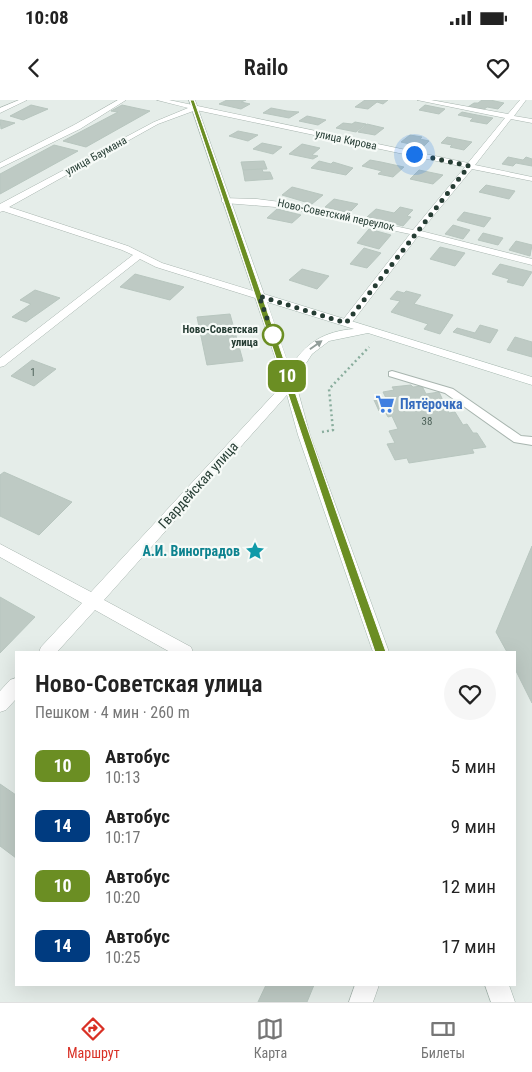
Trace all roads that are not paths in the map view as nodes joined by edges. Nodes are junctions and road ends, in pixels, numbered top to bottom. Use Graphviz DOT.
graph roads {
  1 [pos="24,100"];
  2 [pos="123,100"];
  3 [pos="160,100"];
  4 [pos="420,100"];
  5 [pos="523,100"];
  6 [pos="193,104"];
  7 [pos="0,111"];
  8 [pos="510,117"];
  9 [pos="532,121"];
  10 [pos="0,166"];
  11 [pos="469,166"];
  12 [pos="532,179"];
  13 [pos="225,200"];
  14 [pos="1,208"];
  15 [pos="416,232"];
  16 [pos="139,255"];
  17 [pos="532,262"];
  18 [pos="259,296"];
  19 [pos="346,323"];
  20 [pos="381,334"];
  21 [pos="0,364"];
  22 [pos="392,374"];
  23 [pos="532,381"];
  24 [pos="290,384"];
  25 [pos="532,441"];
  26 [pos="0,550"];
  27 [pos="92,602"];
  28 [pos="48,651"];
  29 [pos="183,651"];
  30 [pos="381,651"];
  31 [pos="15,687"];
  32 [pos="0,704"];
  33 [pos="367,986"];
  34 [pos="497,986"];
  35 [pos="361,1002"];
  36 [pos="503,1002"];
  1 -- 7 [label="street"];
  2 -- 10 [label="street"];
  3 -- 6 [label="street, улица Кирова"];
  4 -- 8 [label="street"];
  5 -- 8 [label="street"];
  6 -- 11 [label="street, улица Кирова"];
  6 -- 13 [label="street"];
  6 -- 14 [label="street, улица Баумана"];
  8 -- 9 [label="street"];
  8 -- 11 [label="street"];
  11 -- 12 [label="street, улица Кирова"];
  11 -- 15 [label="street"];
  13 -- 15 [label="street, Ново-Советский переулок"];
  13 -- 18 [label="street"];
  14 -- 16 [label="street"];
  15 -- 17 [label="street, Ново-Советский переулок"];
  15 -- 19 [label="street"];
  16 -- 18 [label="street"];
  16 -- 21 [label="street"];
  18 -- 19 [label="street"];
  18 -- 24 [label="street"];
  19 -- 20 [label="street"];
  20 -- 23 [label="street"];
  24 -- 20 [label="street, Гвардейская улица, one-way"];
  22 -- 25 [label="lane"];
  24 -- 27 [label="street, Гвардейская улица"];
  24 -- 30 [label="street"];
  26 -- 27 [label="street"];
  27 -- 28 [label="street, Гвардейская улица"];
  27 -- 29 [label="street"];
  31 -- 32 [label="street"];
  33 -- 35 [label="street"];
  34 -- 36 [label="street"];
}
